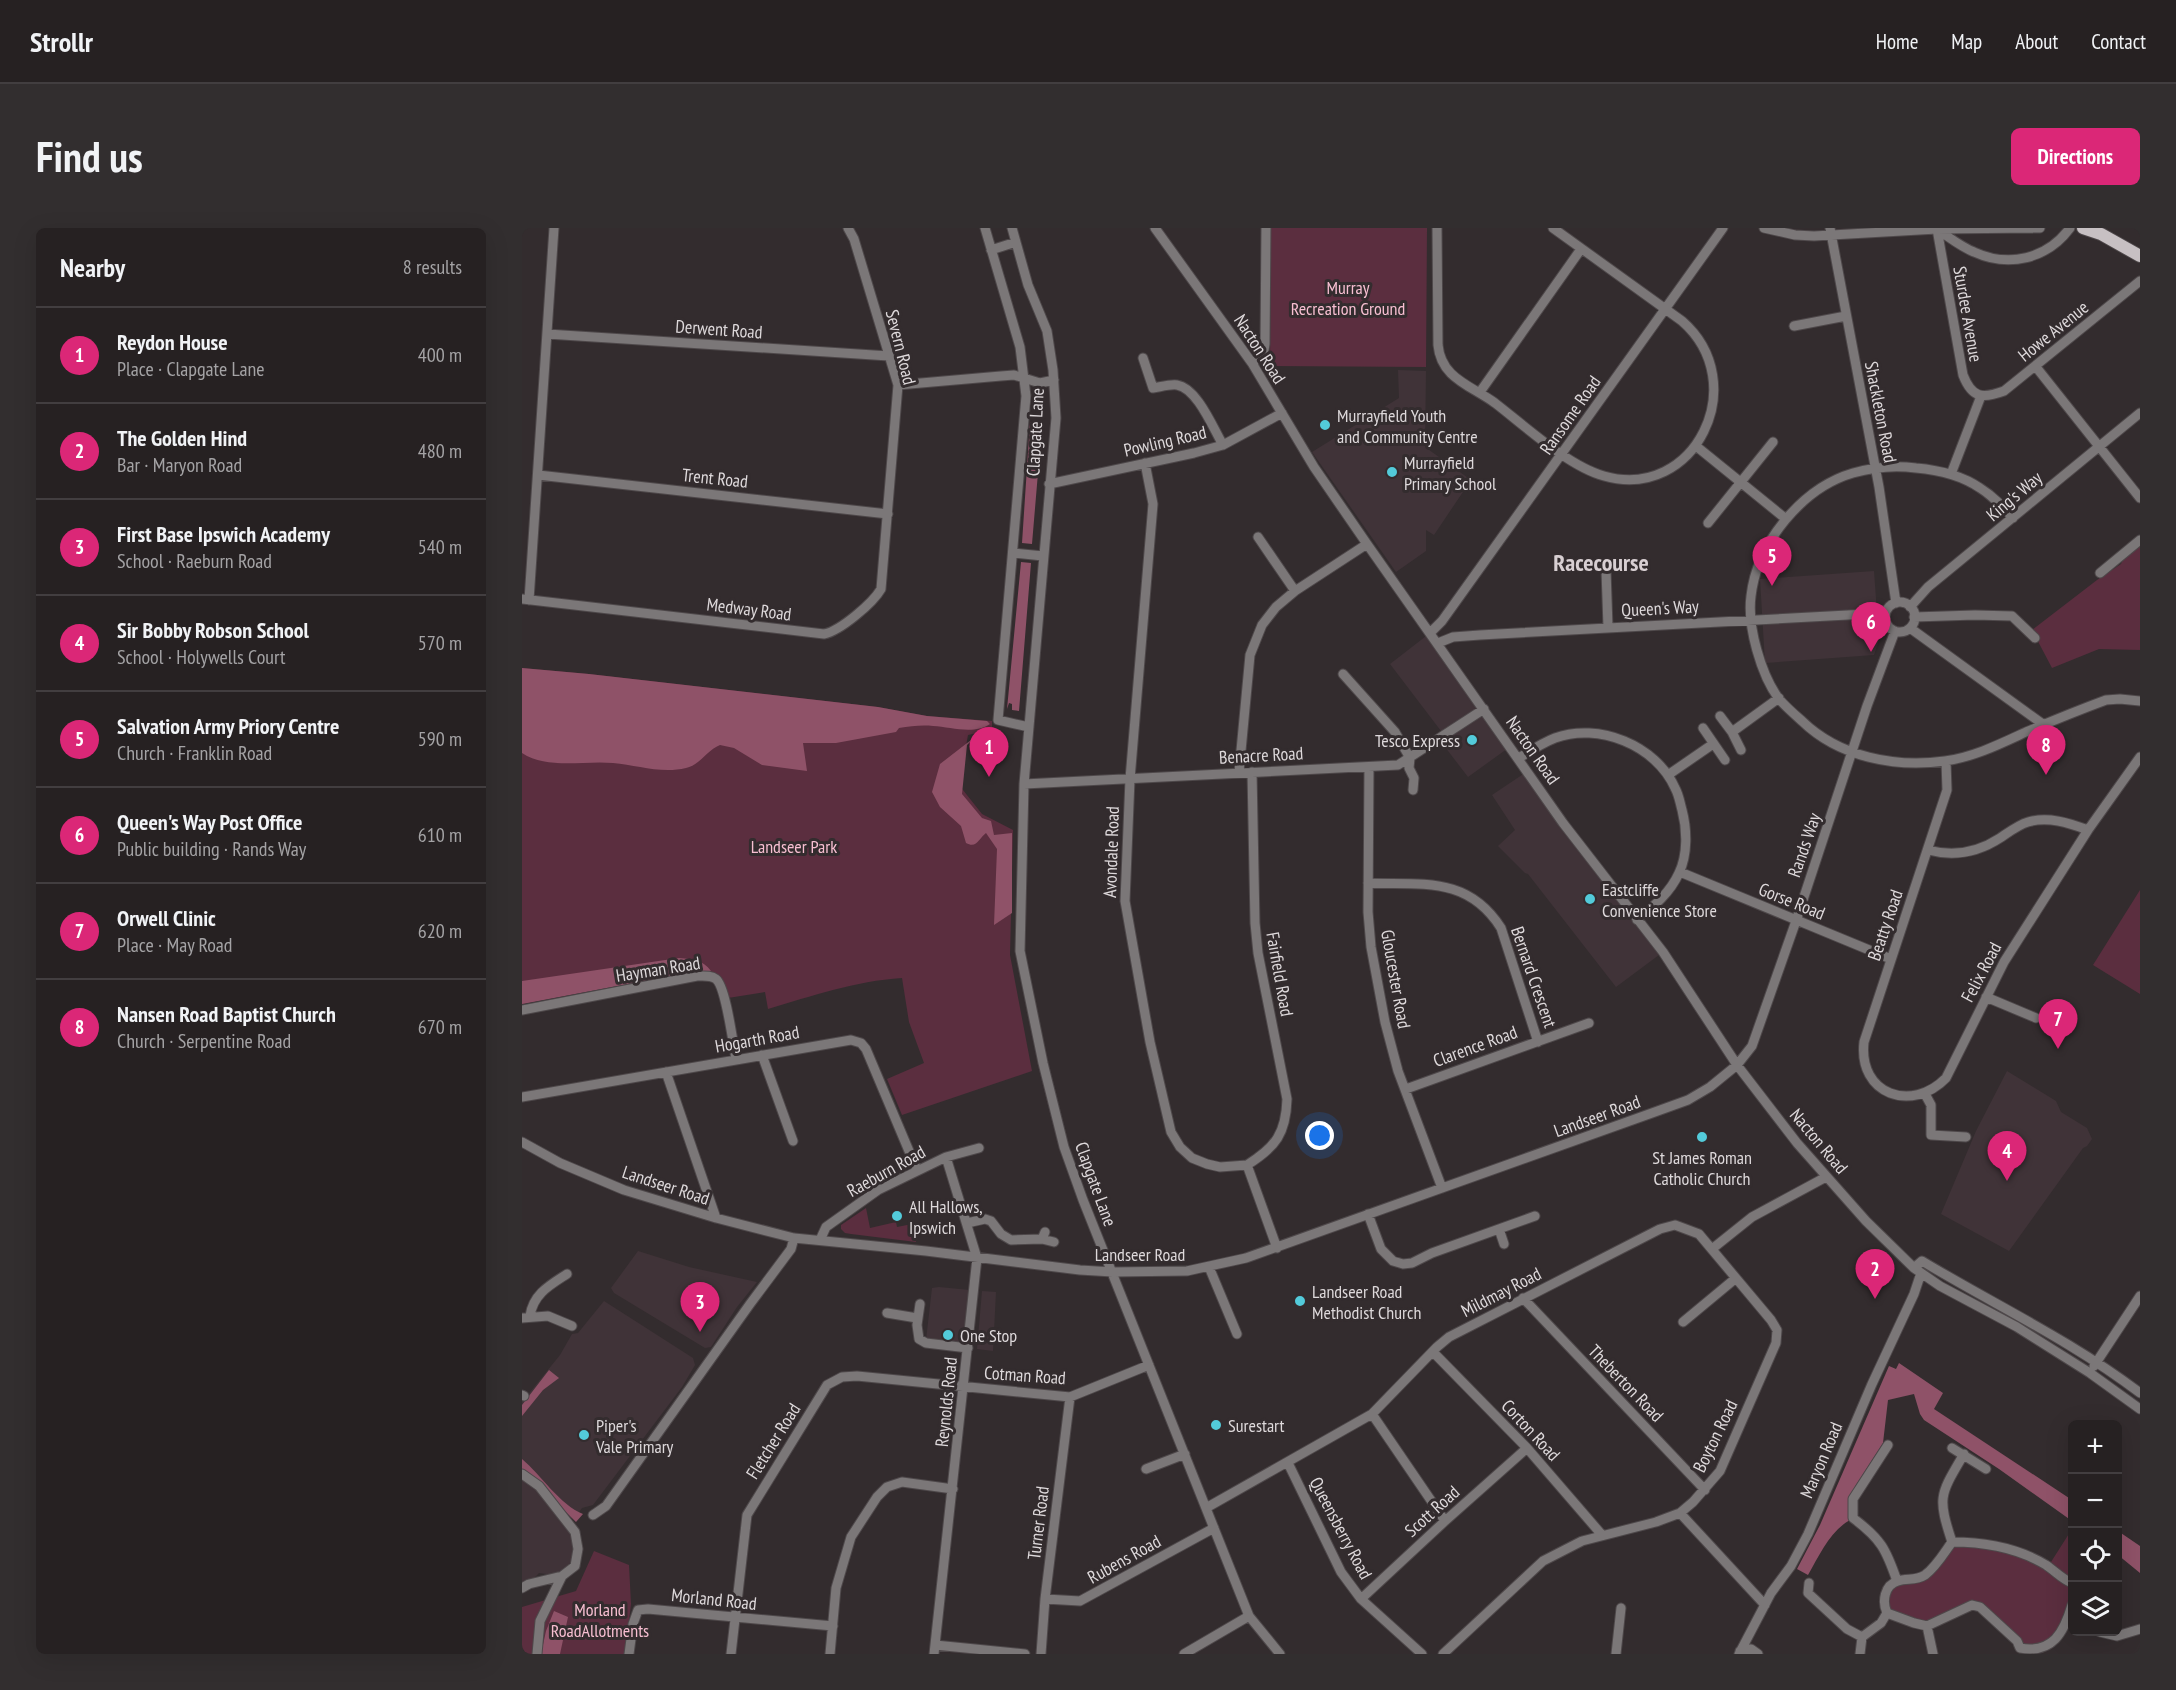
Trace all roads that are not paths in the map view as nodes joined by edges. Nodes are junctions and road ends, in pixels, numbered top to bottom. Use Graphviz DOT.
graph roads {
  1 [pos="554,228"];
  2 [pos="848,228"];
  3 [pos="985,228"];
  4 [pos="1012,228"];
  5 [pos="1155,228"];
  6 [pos="1266,228"];
  7 [pos="1437,228"];
  8 [pos="1553,228"];
  9 [pos="1723,228"];
  10 [pos="1764,228"];
  11 [pos="2040,228"];
  12 [pos="2070,228"];
  13 [pos="2083,228"];
  14 [pos="1937,229"];
  15 [pos="1831,231"];
  16 [pos="1016,242"];
  17 [pos="1581,249"];
  18 [pos="991,250"];
  19 [pos="2140,256"];
  20 [pos="2140,281"];
  21 [pos="1665,310"];
  22 [pos="1846,316"];
  23 [pos="1794,326"];
  24 [pos="547,334"];
  25 [pos="889,356"];
  26 [pos="1143,358"];
  27 [pos="1252,363"];
  28 [pos="2036,366"];
  29 [pos="1025,379"];
  30 [pos="1054,380"];
  31 [pos="898,385"];
  32 [pos="1480,392"];
  33 [pos="1981,396"];
  34 [pos="1282,413"];
  35 [pos="2140,413"];
  36 [pos="1773,442"];
  37 [pos="1222,445"];
  38 [pos="2100,446"];
  39 [pos="1696,447"];
  40 [pos="1563,454"];
  41 [pos="1145,463"];
  42 [pos="1875,468"];
  43 [pos="1951,474"];
  44 [pos="538,475"];
  45 [pos="1741,482"];
  46 [pos="1049,484"];
  47 [pos="2140,498"];
  48 [pos="888,514"];
  49 [pos="2013,518"];
  50 [pos="1786,519"];
  51 [pos="1708,523"];
  52 [pos="1258,537"];
  53 [pos="2140,540"];
  54 [pos="1367,544"];
  55 [pos="1013,553"];
  56 [pos="1043,556"];
  57 [pos="1606,570"];
  58 [pos="2100,573"];
  59 [pos="1295,591"];
  60 [pos="526,600"];
  61 [pos="1896,603"];
  62 [pos="1910,607"];
  63 [pos="1885,613"];
  64 [pos="1914,617"];
  65 [pos="1442,621"];
  66 [pos="1750,621"];
  67 [pos="1608,627"];
  68 [pos="1910,628"];
  69 [pos="1895,631"];
  70 [pos="1430,633"];
  71 [pos="1453,637"];
  72 [pos="2035,638"];
  73 [pos="1438,644"];
  74 [pos="1343,674"];
  75 [pos="1779,698"];
  76 [pos="2140,701"];
  77 [pos="1484,709"];
  78 [pos="1720,716"];
  79 [pos="2044,725"];
  80 [pos="1029,727"];
  81 [pos="1703,728"];
  82 [pos="1732,732"];
  83 [pos="1713,744"];
  84 [pos="1741,750"];
  85 [pos="1853,752"];
  86 [pos="2140,757"];
  87 [pos="1410,758"];
  88 [pos="1519,758"];
  89 [pos="1725,760"];
  90 [pos="1946,761"];
  91 [pos="1369,767"];
  92 [pos="1239,772"];
  93 [pos="1252,772"];
  94 [pos="1668,775"];
  95 [pos="1130,778"];
  96 [pos="1024,784"];
  97 [pos="1413,790"];
  98 [pos="2088,830"];
  99 [pos="1928,850"];
  100 [pos="1680,872"];
  101 [pos="1368,883"];
  102 [pos="1637,920"];
  103 [pos="1796,921"];
  104 [pos="1892,959"];
  105 [pos="1986,997"];
  106 [pos="522,1010"];
  107 [pos="2036,1018"];
  108 [pos="1589,1023"];
  109 [pos="1538,1042"];
  110 [pos="762,1055"];
  111 [pos="736,1059"];
  112 [pos="1737,1065"];
  113 [pos="666,1072"];
  114 [pos="1406,1089"];
  115 [pos="1925,1094"];
  116 [pos="522,1097"];
  117 [pos="1966,1137"];
  118 [pos="793,1141"];
  119 [pos="522,1142"];
  120 [pos="979,1148"];
  121 [pos="946,1157"];
  122 [pos="1247,1165"];
  123 [pos="917,1170"];
  124 [pos="1826,1177"];
  125 [pos="1442,1188"];
  126 [pos="1368,1214"];
  127 [pos="1535,1216"];
  128 [pos="716,1218"];
  129 [pos="967,1223"];
  130 [pos="1499,1229"];
  131 [pos="794,1238"];
  132 [pos="820,1240"];
  133 [pos="1054,1242"];
  134 [pos="1504,1244"];
  135 [pos="1277,1248"];
  136 [pos="1713,1249"];
  137 [pos="977,1258"];
  138 [pos="1209,1267"];
  139 [pos="1917,1271"];
  140 [pos="1113,1272"];
  141 [pos="567,1274"];
  142 [pos="1736,1278"];
  143 [pos="2140,1296"];
  144 [pos="1523,1299"];
  145 [pos="920,1304"];
  146 [pos="887,1313"];
  147 [pos="526,1317"];
  148 [pos="917,1318"];
  149 [pos="1683,1322"];
  150 [pos="572,1326"];
  151 [pos="1237,1334"];
  152 [pos="968,1348"];
  153 [pos="1433,1352"];
  154 [pos="2096,1362"];
  155 [pos="1149,1365"];
  156 [pos="2090,1373"];
  157 [pos="964,1387"];
  158 [pos="2140,1393"];
  159 [pos="1070,1396"];
  160 [pos="2140,1409"];
  161 [pos="1372,1414"];
  162 [pos="1888,1445"];
  163 [pos="1527,1448"];
  164 [pos="1952,1448"];
  165 [pos="1185,1454"];
  166 [pos="1964,1454"];
  167 [pos="1288,1463"];
  168 [pos="1146,1469"];
  169 [pos="1986,1469"];
  170 [pos="522,1474"];
  171 [pos="953,1489"];
  172 [pos="1705,1490"];
  173 [pos="1206,1508"];
  174 [pos="1680,1514"];
  175 [pos="593,1515"];
  176 [pos="1444,1521"];
  177 [pos="1214,1528"];
  178 [pos="1602,1535"];
  179 [pos="1952,1542"];
  180 [pos="562,1576"];
  181 [pos="1897,1581"];
  182 [pos="1809,1582"];
  183 [pos="2071,1582"];
  184 [pos="522,1588"];
  185 [pos="1045,1599"];
  186 [pos="1361,1599"];
  187 [pos="1765,1605"];
  188 [pos="1622,1608"];
  189 [pos="1887,1613"];
  190 [pos="735,1617"];
  191 [pos="1249,1617"];
  192 [pos="2068,1621"];
  193 [pos="833,1626"];
  194 [pos="1927,1626"];
  195 [pos="2140,1629"];
  196 [pos="2122,1634"];
  197 [pos="1862,1637"];
  198 [pos="935,1650"];
  199 [pos="2050,1650"];
  200 [pos="2017,1651"];
  201 [pos="1739,1652"];
  202 [pos="537,1654"];
  203 [pos="629,1654"];
  204 [pos="731,1654"];
  205 [pos="830,1654"];
  206 [pos="1025,1654"];
  207 [pos="1041,1654"];
  208 [pos="1184,1654"];
  209 [pos="1280,1654"];
  210 [pos="1422,1654"];
  211 [pos="1443,1654"];
  212 [pos="1616,1654"];
  213 [pos="1758,1654"];
  214 [pos="1860,1654"];
  215 [pos="1933,1654"];
  1 -- 24 [label="street"];
  2 -- 25 [label="street, Severn Road"];
  3 -- 18 [label="street, Clapgate Lane"];
  4 -- 16 [label="street, Clapgate Lane"];
  5 -- 27 [label="street, Nacton Road"];
  6 -- 27 [label="street"];
  7 -- 32 [label="street"];
  8 -- 17 [label="street"];
  9 -- 21 [label="street, Ransome Road"];
  10 -- 15 [label="street"];
  11 -- 14 [label="street"];
  12 -- 14 [label="street"];
  13 -- 19 [label="main road"];
  14 -- 15 [label="street"];
  14 -- 33 [label="street, Sturdee Avenue"];
  15 -- 22 [label="street, Shackleton Road"];
  16 -- 18 [label="street"];
  16 -- 30 [label="street, Clapgate Lane"];
  17 -- 21 [label="street"];
  17 -- 32 [label="street"];
  18 -- 29 [label="street, Clapgate Lane"];
  20 -- 28 [label="street, Howe Avenue"];
  21 -- 39 [label="street"];
  21 -- 40 [label="street, Ransome Road"];
  22 -- 23 [label="street"];
  22 -- 42 [label="street, Shackleton Road"];
  24 -- 25 [label="street, Derwent Road"];
  24 -- 44 [label="street"];
  25 -- 31 [label="street, Severn Road"];
  26 -- 37 [label="street"];
  27 -- 34 [label="street, Nacton Road"];
  28 -- 33 [label="street, Howe Avenue"];
  28 -- 38 [label="street"];
  29 -- 30 [label="street"];
  29 -- 31 [label="street"];
  29 -- 55 [label="street, Clapgate Lane"];
  30 -- 46 [label="street, Clapgate Lane"];
  31 -- 48 [label="street, Severn Road"];
  32 -- 40 [label="street"];
  33 -- 43 [label="street"];
  34 -- 37 [label="street, Powling Road"];
  34 -- 54 [label="street, Nacton Road"];
  35 -- 38 [label="street, King's Way"];
  36 -- 45 [label="street"];
  37 -- 41 [label="street, Powling Road"];
  38 -- 47 [label="street"];
  38 -- 49 [label="street, King's Way"];
  39 -- 40 [label="street"];
  39 -- 45 [label="street"];
  40 -- 65 [label="street, Ransome Road"];
  41 -- 46 [label="street, Powling Road"];
  41 -- 95 [label="street, Avondale Road"];
  42 -- 43 [label="street"];
  42 -- 50 [label="street"];
  42 -- 61 [label="street, Shackleton Road"];
  43 -- 49 [label="street"];
  44 -- 48 [label="street, Trent Road"];
  44 -- 60 [label="street"];
  45 -- 50 [label="street"];
  45 -- 51 [label="street"];
  46 -- 56 [label="street, Clapgate Lane"];
  48 -- 60 [label="street, Medway Road"];
  49 -- 62 [label="street, King's Way"];
  50 -- 66 [label="street"];
  52 -- 59 [label="street"];
  53 -- 58 [label="street"];
  54 -- 59 [label="street"];
  54 -- 70 [label="street, Nacton Road"];
  55 -- 56 [label="street"];
  55 -- 80 [label="street, Clapgate Lane"];
  56 -- 80 [label="street, Clapgate Lane"];
  57 -- 67 [label="street"];
  59 -- 92 [label="street"];
  61 -- 62 [label="street"];
  61 -- 63 [label="street"];
  62 -- 64 [label="street"];
  63 -- 66 [label="street, Queen's Way"];
  63 -- 69 [label="street"];
  64 -- 68 [label="street"];
  64 -- 72 [label="street"];
  65 -- 70 [label="street, Ransome Road"];
  65 -- 71 [label="street"];
  66 -- 67 [label="street, Queen's Way"];
  66 -- 75 [label="street"];
  67 -- 71 [label="street, Queen's Way"];
  68 -- 69 [label="street"];
  68 -- 79 [label="street"];
  69 -- 85 [label="street, Rands Way"];
  70 -- 73 [label="street, Nacton Road"];
  71 -- 73 [label="street, Queen's Way"];
  73 -- 77 [label="street, Nacton Road"];
  74 -- 87 [label="street"];
  75 -- 82 [label="street"];
  75 -- 85 [label="street"];
  76 -- 79 [label="street"];
  77 -- 87 [label="street, Benacre Road"];
  77 -- 88 [label="street, Nacton Road"];
  78 -- 82 [label="street"];
  79 -- 90 [label="street"];
  80 -- 96 [label="street, Clapgate Lane"];
  81 -- 83 [label="street"];
  82 -- 84 [label="street"];
  83 -- 89 [label="street"];
  83 -- 94 [label="street"];
  85 -- 90 [label="street"];
  85 -- 103 [label="street, Rands Way"];
  86 -- 98 [label="street, Felix Road"];
  87 -- 91 [label="street, Benacre Road"];
  87 -- 97 [label="street"];
  88 -- 94 [label="street"];
  88 -- 102 [label="street, Nacton Road"];
  90 -- 99 [label="street, Beatty Road"];
  91 -- 93 [label="street, Benacre Road"];
  91 -- 101 [label="street, Gloucester Road"];
  92 -- 93 [label="street, Benacre Road"];
  92 -- 95 [label="street, Benacre Road"];
  93 -- 122 [label="street, Fairfield Road"];
  94 -- 100 [label="street"];
  95 -- 96 [label="street, Benacre Road"];
  95 -- 122 [label="street, Avondale Road"];
  96 -- 140 [label="street, Clapgate Lane"];
  98 -- 99 [label="street"];
  98 -- 105 [label="street, Felix Road"];
  99 -- 104 [label="street, Beatty Road"];
  100 -- 102 [label="street"];
  100 -- 103 [label="street, Gorse Road"];
  101 -- 109 [label="street, Bernard Crescent"];
  101 -- 114 [label="street, Gloucester Road"];
  102 -- 112 [label="street, Nacton Road"];
  103 -- 104 [label="street, Gorse Road"];
  103 -- 112 [label="street, Rands Way"];
  104 -- 115 [label="street, Beatty Road"];
  105 -- 107 [label="street"];
  105 -- 115 [label="street, Felix Road"];
  106 -- 111 [label="street, Hayman Road"];
  108 -- 109 [label="street, Clarence Road"];
  109 -- 114 [label="street, Clarence Road"];
  110 -- 111 [label="street, Hogarth Road"];
  110 -- 118 [label="street"];
  110 -- 123 [label="street, Hogarth Road"];
  111 -- 113 [label="street, Hogarth Road"];
  112 -- 124 [label="street, Nacton Road"];
  112 -- 125 [label="street, Landseer Road"];
  113 -- 116 [label="street, Hogarth Road"];
  113 -- 128 [label="street"];
  114 -- 125 [label="street, Gloucester Road"];
  115 -- 117 [label="street"];
  119 -- 128 [label="street, Landseer Road"];
  120 -- 121 [label="street, Raeburn Road"];
  121 -- 123 [label="street, Raeburn Road"];
  121 -- 129 [label="street, Reynolds Road"];
  122 -- 135 [label="street"];
  123 -- 132 [label="street, Raeburn Road"];
  124 -- 136 [label="street"];
  124 -- 139 [label="street, Nacton Road"];
  125 -- 126 [label="street, Landseer Road"];
  126 -- 130 [label="street"];
  126 -- 135 [label="street, Landseer Road"];
  127 -- 130 [label="street"];
  128 -- 131 [label="street, Landseer Road"];
  129 -- 133 [label="street"];
  129 -- 137 [label="street, Reynolds Road"];
  130 -- 134 [label="street"];
  131 -- 132 [label="street, Landseer Road"];
  131 -- 175 [label="street"];
  132 -- 137 [label="street, Landseer Road"];
  135 -- 138 [label="street, Landseer Road"];
  136 -- 142 [label="street, Boyton Road"];
  136 -- 144 [label="street, Mildmay Road"];
  137 -- 140 [label="street, Landseer Road"];
  137 -- 152 [label="street, Reynolds Road"];
  138 -- 140 [label="street, Landseer Road"];
  138 -- 151 [label="street"];
  139 -- 154 [label="street"];
  139 -- 156 [label="street, Nacton Road"];
  139 -- 187 [label="street, Maryon Road"];
  140 -- 155 [label="street, Clapgate Lane"];
  141 -- 147 [label="street"];
  142 -- 149 [label="street"];
  142 -- 172 [label="street, Boyton Road"];
  143 -- 154 [label="street"];
  144 -- 153 [label="street, Mildmay Road"];
  144 -- 172 [label="street, Theberton Road"];
  145 -- 148 [label="street"];
  146 -- 148 [label="street"];
  147 -- 150 [label="street"];
  148 -- 152 [label="street"];
  152 -- 157 [label="street, Reynolds Road"];
  153 -- 161 [label="street, Mildmay Road"];
  153 -- 163 [label="street, Corton Road"];
  154 -- 156 [label="street"];
  154 -- 158 [label="street"];
  155 -- 159 [label="street, Cotman Road"];
  155 -- 165 [label="street, Clapgate Lane"];
  156 -- 160 [label="street, Nacton Road"];
  157 -- 159 [label="street, Cotman Road"];
  157 -- 171 [label="street, Reynolds Road"];
  157 -- 190 [label="street, Fletcher Road"];
  159 -- 185 [label="street, Turner Road"];
  161 -- 167 [label="street, Mildmay Road"];
  161 -- 176 [label="street"];
  162 -- 181 [label="street"];
  163 -- 176 [label="street, Scott Road"];
  163 -- 178 [label="street, Corton Road"];
  164 -- 166 [label="street"];
  165 -- 168 [label="street"];
  165 -- 173 [label="street, Clapgate Lane"];
  166 -- 169 [label="street"];
  166 -- 179 [label="street"];
  167 -- 173 [label="street, Mildmay Road"];
  167 -- 186 [label="street, Queensberry Road"];
  170 -- 180 [label="street"];
  171 -- 193 [label="street"];
  171 -- 198 [label="street, Reynolds Road"];
  172 -- 174 [label="street, Boyton Road"];
  173 -- 177 [label="street, Clapgate Lane"];
  174 -- 178 [label="street, Boyton Road"];
  174 -- 187 [label="street"];
  176 -- 186 [label="street, Scott Road"];
  177 -- 185 [label="street, Rubens Road"];
  177 -- 191 [label="street, Clapgate Lane"];
  178 -- 211 [label="street, Boyton Road"];
  179 -- 181 [label="street"];
  179 -- 183 [label="street"];
  180 -- 184 [label="street"];
  180 -- 202 [label="street"];
  181 -- 189 [label="street"];
  182 -- 197 [label="street"];
  185 -- 207 [label="street, Turner Road"];
  186 -- 210 [label="street, Queensberry Road"];
  187 -- 201 [label="street, Maryon Road"];
  188 -- 212 [label="street"];
  189 -- 194 [label="street"];
  189 -- 197 [label="street"];
  190 -- 193 [label="street, Morland Road"];
  190 -- 203 [label="street, Morland Road"];
  190 -- 204 [label="street, Fletcher Road"];
  191 -- 208 [label="street"];
  191 -- 209 [label="street, Clapgate Lane"];
  192 -- 199 [label="street"];
  193 -- 205 [label="street"];
  194 -- 200 [label="street"];
  194 -- 215 [label="street"];
  195 -- 196 [label="street"];
  197 -- 214 [label="street"];
  198 -- 206 [label="street"];
  199 -- 200 [label="street"];
  201 -- 213 [label="street"];
}
